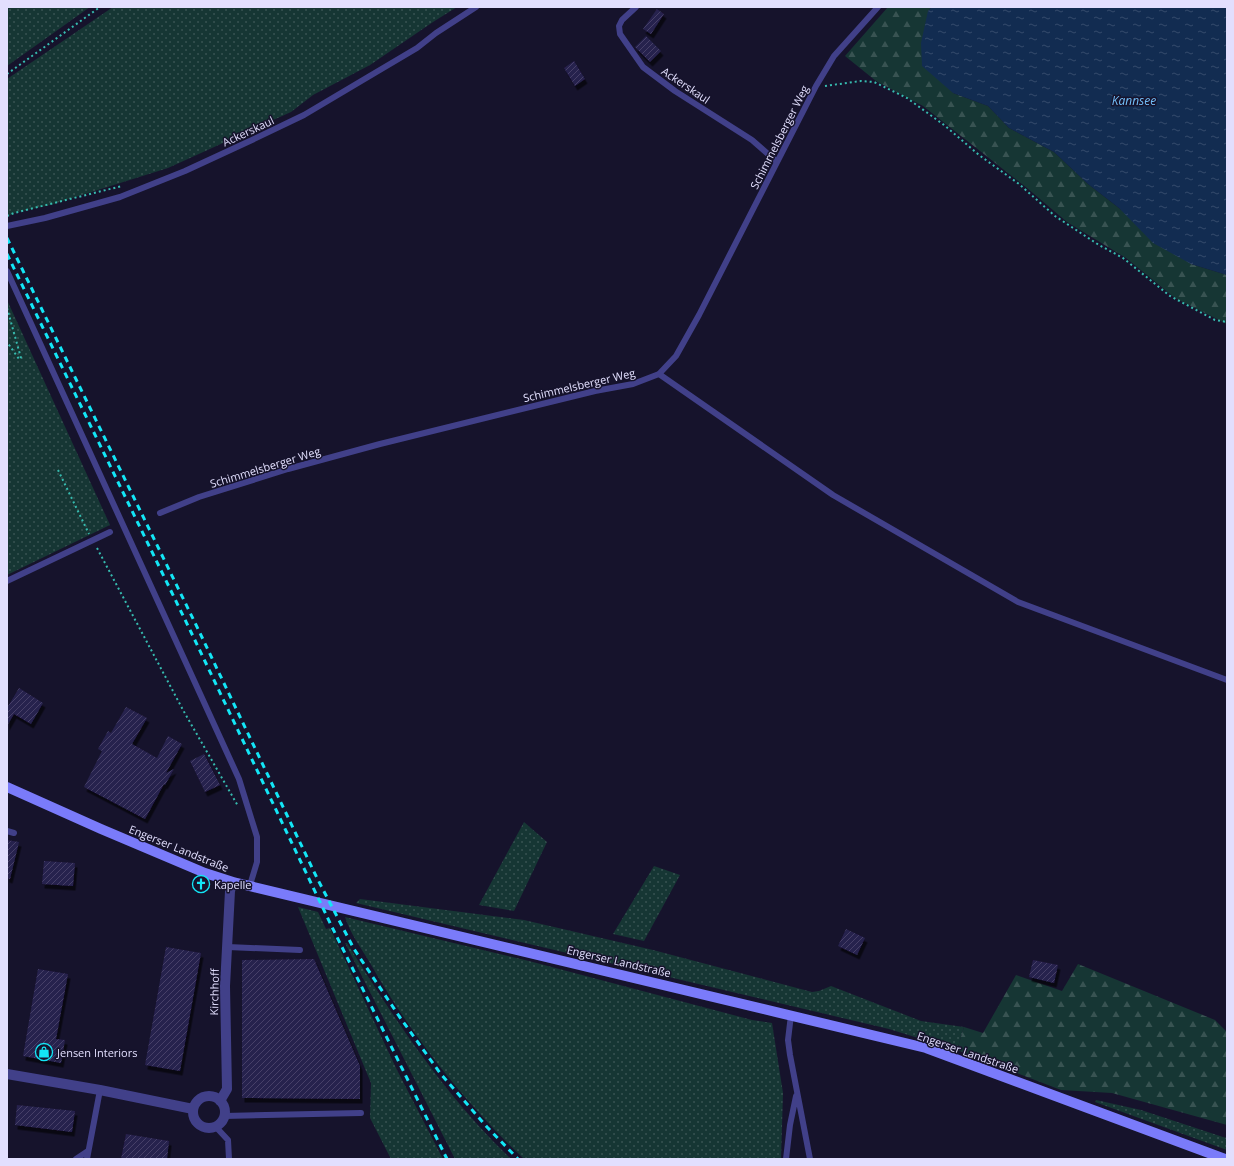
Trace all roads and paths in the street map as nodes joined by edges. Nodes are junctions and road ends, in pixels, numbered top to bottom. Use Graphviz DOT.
graph roads {
  1 [pos="100,7"];
  2 [pos="476,7"];
  3 [pos="636,7"];
  4 [pos="878,7"];
  5 [pos="7,74"];
  6 [pos="816,86"];
  7 [pos="777,162"];
  8 [pos="129,184"];
  9 [pos="7,216"];
  10 [pos="7,226"];
  11 [pos="7,271"];
  12 [pos="7,308"];
  13 [pos="1227,322"];
  14 [pos="7,342"];
  15 [pos="659,374"];
  16 [pos="58,470"];
  17 [pos="160,513"];
  18 [pos="110,532"];
  19 [pos="93,540"];
  20 [pos="7,581"];
  21 [pos="1227,680"];
  22 [pos="7,787"];
  23 [pos="241,811"];
  24 [pos="233,882"];
  25 [pos="250,885"];
  26 [pos="228,947"];
  27 [pos="300,950"];
  28 [pos="791,1014"];
  29 [pos="7,1074"];
  30 [pos="100,1090"];
  31 [pos="797,1092"];
  32 [pos="220,1101"];
  33 [pos="193,1109"];
  34 [pos="360,1113"];
  35 [pos="224,1116"];
  36 [pos="215,1126"];
  37 [pos="88,1151"];
  38 [pos="76,1159"];
  39 [pos="87,1159"];
  40 [pos="229,1159"];
  41 [pos="786,1159"];
  42 [pos="810,1159"];
  43 [pos="1225,1159"];
  1 -- 5 [label="path"];
  2 -- 10 [label="lane, Ackerskaul"];
  3 -- 7 [label="lane, Ackerskaul"];
  4 -- 6 [label="lane, Schimmelsberger Weg"];
  6 -- 7 [label="lane, Schimmelsberger Weg"];
  6 -- 13 [label="path"];
  7 -- 15 [label="lane, Schimmelsberger Weg"];
  8 -- 9 [label="path"];
  11 -- 25 [label="lane"];
  12 -- 14 [label="path"];
  15 -- 17 [label="lane, Schimmelsberger Weg"];
  15 -- 21 [label="lane"];
  16 -- 19 [label="path"];
  18 -- 19 [label="lane"];
  19 -- 20 [label="lane"];
  19 -- 23 [label="path"];
  22 -- 24 [label="main road, Engerser Landstraße"];
  24 -- 25 [label="main road, Engerser Landstraße"];
  24 -- 26 [label="street, Kirchhoff"];
  25 -- 28 [label="main road, Engerser Landstraße"];
  26 -- 27 [label="lane"];
  26 -- 32 [label="street, Kirchhoff"];
  28 -- 31 [label="lane"];
  28 -- 43 [label="main road, Engerser Landstraße"];
  29 -- 30 [label="street"];
  30 -- 33 [label="street"];
  30 -- 37 [label="lane"];
  31 -- 41 [label="lane"];
  31 -- 42 [label="lane"];
  32 -- 33 [label="street"];
  32 -- 35 [label="street"];
  33 -- 36 [label="street"];
  34 -- 35 [label="lane"];
  35 -- 36 [label="street"];
  36 -- 40 [label="lane"];
  37 -- 38 [label="lane"];
  37 -- 39 [label="lane"];
}
